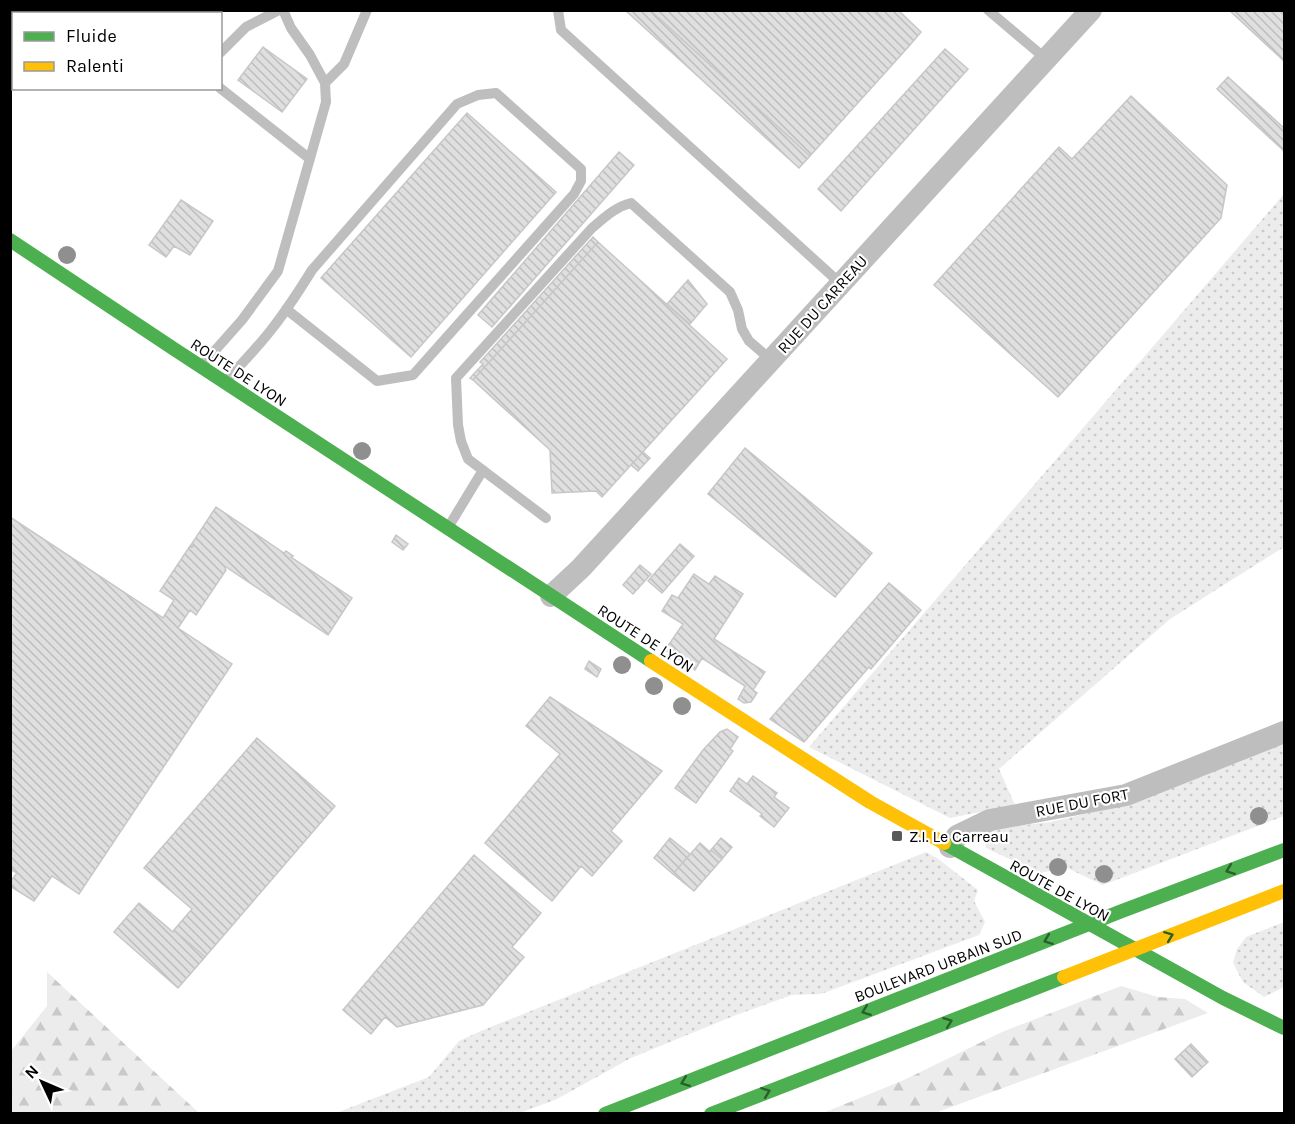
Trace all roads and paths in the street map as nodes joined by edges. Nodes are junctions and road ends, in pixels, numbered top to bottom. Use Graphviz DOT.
graph roads {
  1 [pos="281,10"];
  2 [pos="367,10"];
  3 [pos="558,10"];
  4 [pos="988,10"];
  5 [pos="1091,10"];
  6 [pos="222,51"];
  7 [pos="1046,59"];
  8 [pos="325,83"];
  9 [pos="222,90"];
  10 [pos="310,159"];
  11 [pos="10,240"];
  12 [pos="841,284"];
  13 [pos="286,309"];
  14 [pos="771,360"];
  15 [pos="201,367"];
  16 [pos="225,382"];
  17 [pos="483,470"];
  18 [pos="546,518"];
  19 [pos="447,528"];
  20 [pos="551,596"];
  21 [pos="1284,732"];
  22 [pos="950,848"];
  23 [pos="1284,850"];
  24 [pos="1284,891"];
  25 [pos="1284,1029"];
  26 [pos="605,1113"];
  27 [pos="711,1113"];
  1 -- 6 [label="lane"];
  1 -- 8 [label="lane"];
  2 -- 8 [label="lane"];
  3 -- 12 [label="lane"];
  4 -- 7 [label="lane"];
  5 -- 7 [label="street, RUE DU CARREAU"];
  7 -- 12 [label="street, RUE DU CARREAU"];
  8 -- 10 [label="lane"];
  9 -- 10 [label="lane"];
  10 -- 15 [label="lane"];
  11 -- 15 [label="main road, ROUTE DE LYON"];
  12 -- 14 [label="street, RUE DU CARREAU"];
  13 -- 13 [label="lane"];
  13 -- 16 [label="lane"];
  14 -- 17 [label="lane"];
  14 -- 20 [label="street, RUE DU CARREAU"];
  15 -- 16 [label="main road, ROUTE DE LYON"];
  16 -- 19 [label="main road, ROUTE DE LYON"];
  17 -- 18 [label="lane"];
  17 -- 19 [label="lane"];
  19 -- 20 [label="main road, ROUTE DE LYON"];
  20 -- 22 [label="main road, ROUTE DE LYON"];
  21 -- 22 [label="street, RUE DU FORT"];
  22 -- 25 [label="main road, ROUTE DE LYON"];
  23 -- 26 [label="main road, BOULEVARD URBAIN SUD, one-way"];
  27 -- 24 [label="main road, one-way"];
}
